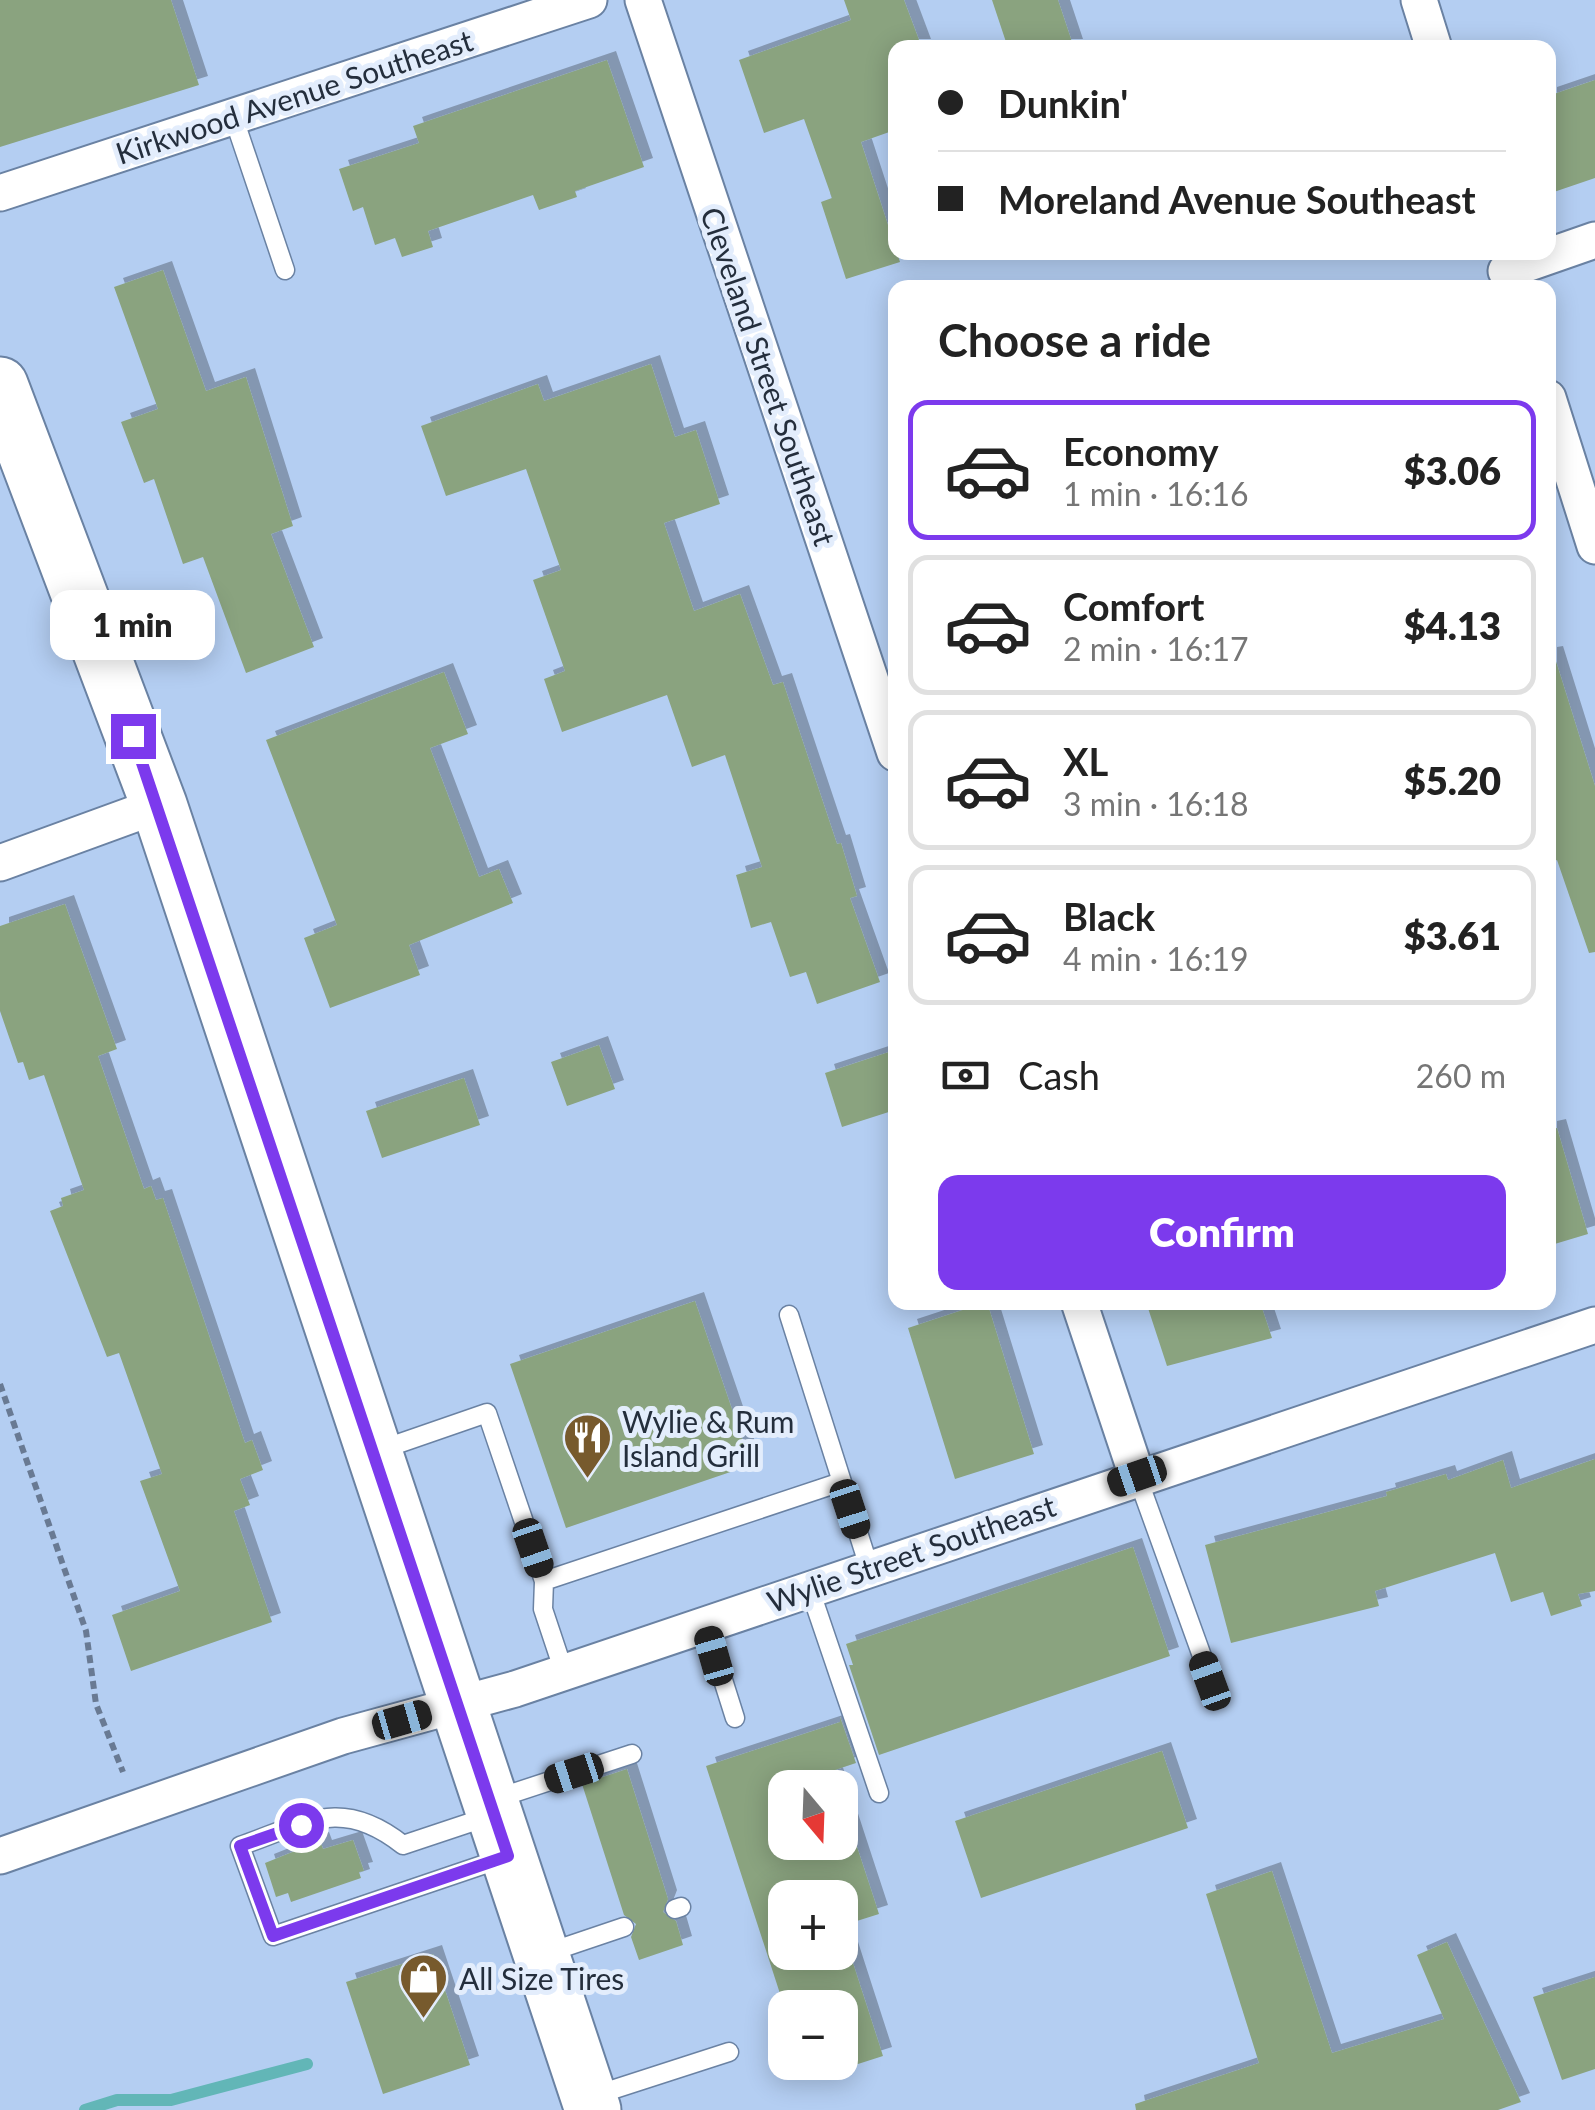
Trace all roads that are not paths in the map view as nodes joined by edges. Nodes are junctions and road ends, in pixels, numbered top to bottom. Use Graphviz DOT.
graph roads {
  1 [pos="643,0"];
  2 [pos="575,2"];
  3 [pos="1424,2"];
  4 [pos="1432,40"];
  5 [pos="233,116"];
  6 [pos="0,192"];
  7 [pos="1595,240"];
  8 [pos="1556,253"];
  9 [pos="1536,260"];
  10 [pos="285,270"];
  11 [pos="1506,270"];
  12 [pos="1,390"];
  13 [pos="1556,423"];
  14 [pos="1595,546"];
  15 [pos="888,732"];
  16 [pos="159,805"];
  17 [pos="0,863"];
  18 [pos="1082,1310"];
  19 [pos="790,1315"];
  20 [pos="1595,1325"];
  21 [pos="374,1452"];
  22 [pos="1137,1476"];
  23 [pos="841,1482"];
  24 [pos="869,1567"];
  25 [pos="544,1582"];
  26 [pos="809,1588"];
  27 [pos="705,1623"];
  28 [pos="564,1672"];
  29 [pos="1210,1681"];
  30 [pos="458,1704"];
  31 [pos="734,1718"];
  32 [pos="632,1754"];
  33 [pos="879,1793"];
  34 [pos="498,1824"];
  35 [pos="0,1856"];
  36 [pos="624,1927"];
  37 [pos="542,1955"];
  38 [pos="728,2052"];
  39 [pos="591,2104"];
  1 -- 15 [label="street, Cleveland Street Southeast"];
  2 -- 5 [label="street, Kirkwood Avenue Southeast"];
  3 -- 4 [label="street"];
  5 -- 6 [label="street, Kirkwood Avenue Southeast"];
  5 -- 10 [label="lane"];
  7 -- 8 [label="street"];
  9 -- 11 [label="street"];
  12 -- 16 [label="highway"];
  13 -- 14 [label="street"];
  16 -- 17 [label="street"];
  16 -- 21 [label="highway"];
  18 -- 22 [label="street"];
  19 -- 23 [label="lane"];
  20 -- 22 [label="street, Wylie Street Southeast"];
  21 -- 25 [label="lane"];
  21 -- 30 [label="highway"];
  22 -- 24 [label="street, Wylie Street Southeast"];
  22 -- 29 [label="lane"];
  23 -- 24 [label="lane"];
  23 -- 25 [label="lane"];
  24 -- 26 [label="street, Wylie Street Southeast"];
  25 -- 28 [label="lane"];
  26 -- 27 [label="street, Wylie Street Southeast"];
  26 -- 33 [label="lane"];
  27 -- 28 [label="street, Wylie Street Southeast"];
  27 -- 31 [label="lane"];
  28 -- 30 [label="street, Wylie Street Southeast"];
  30 -- 34 [label="highway"];
  30 -- 35 [label="street, Wylie Street Southeast"];
  32 -- 34 [label="lane"];
  34 -- 34 [label="lane"];
  34 -- 37 [label="highway"];
  36 -- 37 [label="lane"];
  37 -- 39 [label="highway"];
  38 -- 39 [label="lane"];
}
